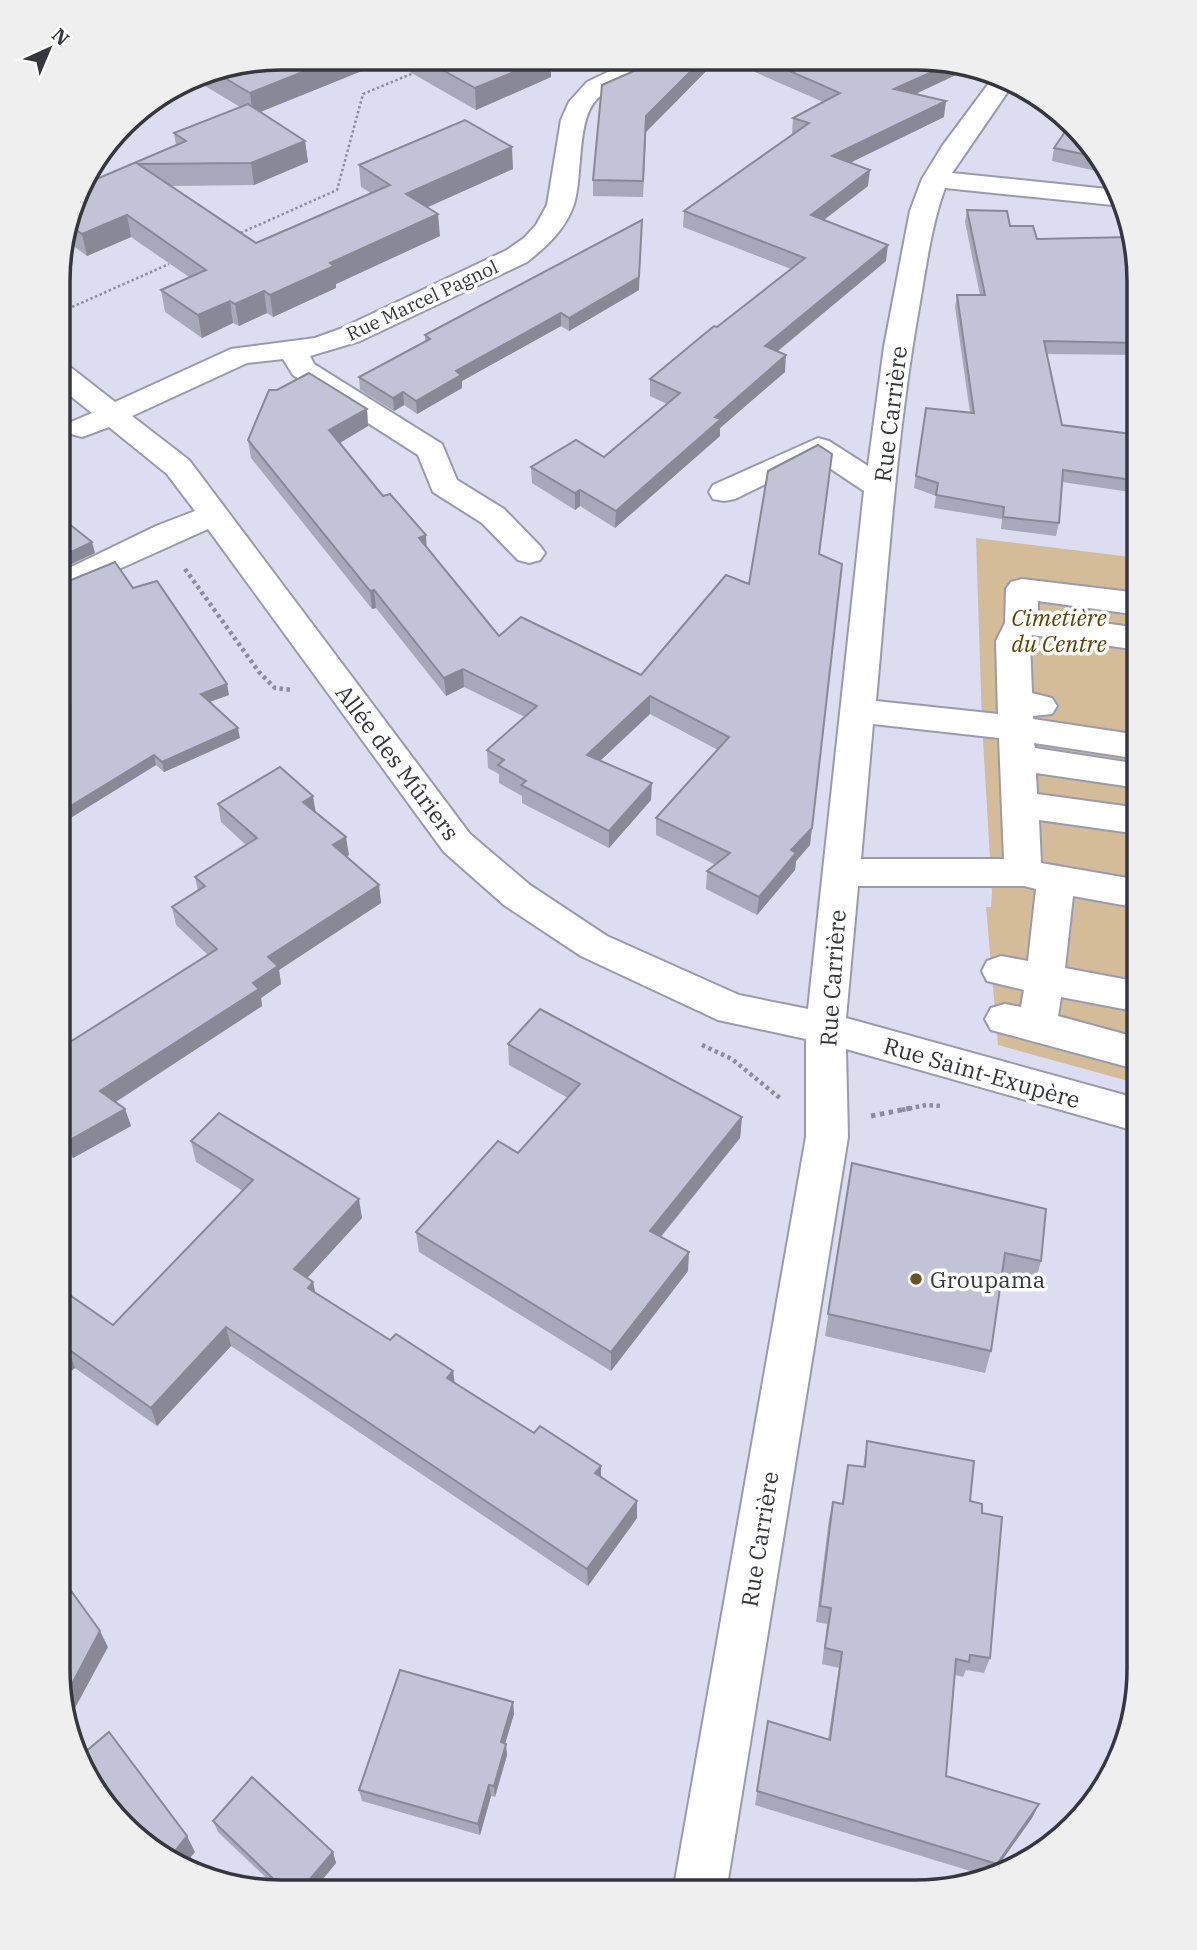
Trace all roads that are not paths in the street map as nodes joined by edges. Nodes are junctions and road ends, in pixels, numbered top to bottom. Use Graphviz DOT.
graph roads {
  1 [pos="630,70"];
  2 [pos="999,87"];
  3 [pos="935,179"];
  4 [pos="1109,197"];
  5 [pos="292,350"];
  6 [pos="70,380"];
  7 [pos="112,412"];
  8 [pos="82,428"];
  9 [pos="880,488"];
  10 [pos="724,492"];
  11 [pos="215,516"];
  12 [pos="529,553"];
  13 [pos="70,581"];
  14 [pos="1127,602"];
  15 [pos="1021,623"];
  16 [pos="1127,637"];
  17 [pos="857,712"];
  18 [pos="1127,721"];
  19 [pos="1017,730"];
  20 [pos="1127,745"];
  21 [pos="1127,771"];
  22 [pos="1019,804"];
  23 [pos="1127,819"];
  24 [pos="841,872"];
  25 [pos="1040,876"];
  26 [pos="1127,892"];
  27 [pos="1001,971"];
  28 [pos="1045,979"];
  29 [pos="1127,995"];
  30 [pos="826,1028"];
  31 [pos="1127,1051"];
  32 [pos="1127,1113"];
  33 [pos="701,1880"];
  1 -- 5 [label="street, Rue Marcel Pagnol"];
  2 -- 3 [label="street, Rue Carrière"];
  3 -- 4 [label="street"];
  3 -- 9 [label="street, Rue Carrière"];
  5 -- 7 [label="street, Rue Marcel Pagnol"];
  5 -- 12 [label="street"];
  6 -- 7 [label="street, Allée des Mûriers"];
  7 -- 8 [label="street, Rue Marcel Pagnol"];
  7 -- 11 [label="street, Allée des Mûriers"];
  9 -- 10 [label="street"];
  9 -- 17 [label="street, Rue Carrière"];
  11 -- 13 [label="street"];
  11 -- 30 [label="street, Allée des Mûriers"];
  14 -- 15 [label="street"];
  15 -- 16 [label="street"];
  15 -- 19 [label="street"];
  17 -- 19 [label="street"];
  17 -- 24 [label="street, Rue Carrière"];
  18 -- 19 [label="street"];
  19 -- 20 [label="street"];
  19 -- 21 [label="street"];
  19 -- 22 [label="street"];
  22 -- 23 [label="street"];
  22 -- 25 [label="street"];
  24 -- 25 [label="street"];
  24 -- 30 [label="street, Rue Carrière"];
  25 -- 26 [label="street"];
  25 -- 28 [label="street"];
  27 -- 28 [label="street"];
  28 -- 29 [label="street"];
  28 -- 31 [label="street"];
  30 -- 32 [label="street, Rue Saint-Exupère"];
  30 -- 33 [label="street, Rue Carrière"];
}
